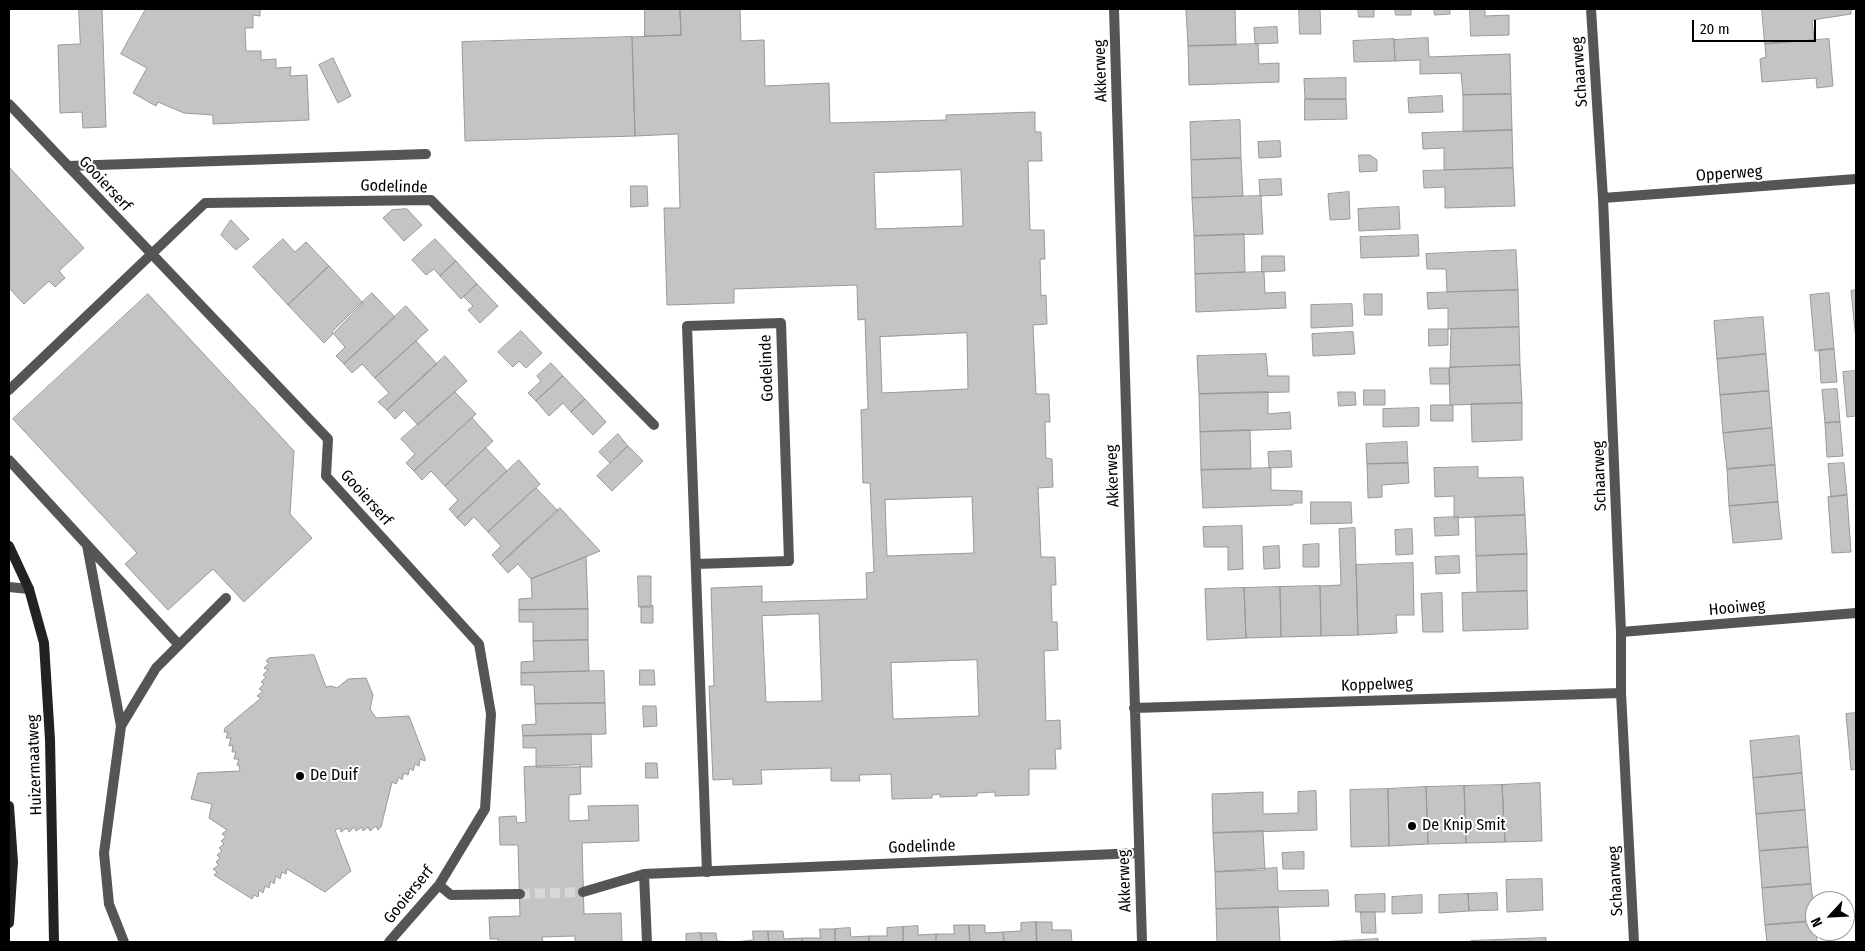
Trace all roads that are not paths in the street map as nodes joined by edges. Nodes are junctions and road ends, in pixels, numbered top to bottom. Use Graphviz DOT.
graph roads {
  1 [pos="1114,9"];
  2 [pos="1591,9"];
  3 [pos="9,104"];
  4 [pos="426,154"];
  5 [pos="68,166"];
  6 [pos="1856,179"];
  7 [pos="1603,198"];
  8 [pos="151,254"];
  9 [pos="9,390"];
  10 [pos="654,425"];
  11 [pos="9,460"];
  12 [pos="87,545"];
  13 [pos="9,546"];
  14 [pos="696,564"];
  15 [pos="9,587"];
  16 [pos="29,589"];
  17 [pos="226,598"];
  18 [pos="1856,613"];
  19 [pos="1621,632"];
  20 [pos="179,645"];
  21 [pos="1621,693"];
  22 [pos="1134,708"];
  23 [pos="121,726"];
  24 [pos="9,806"];
  25 [pos="1139,853"];
  26 [pos="707,872"];
  27 [pos="644,874"];
  28 [pos="439,885"];
  29 [pos="583,892"];
  30 [pos="520,894"];
  31 [pos="9,923"];
  32 [pos="54,942"];
  33 [pos="124,942"];
  34 [pos="389,942"];
  35 [pos="648,942"];
  36 [pos="1142,942"];
  37 [pos="1634,942"];
  1 -- 22 [label="street, Akkerweg"];
  2 -- 7 [label="street, Schaarweg"];
  3 -- 5 [label="street, Gooierserf"];
  4 -- 5 [label="street, Godelinde"];
  5 -- 8 [label="street, Gooierserf"];
  6 -- 7 [label="street, Opperweg"];
  7 -- 19 [label="street, Schaarweg"];
  8 -- 9 [label="street, Godelinde"];
  8 -- 10 [label="street, Godelinde"];
  8 -- 28 [label="street, Gooierserf"];
  11 -- 12 [label="street"];
  12 -- 20 [label="street"];
  12 -- 23 [label="street"];
  13 -- 16 [label="main road, Huizermaatweg"];
  14 -- 14 [label="street, Godelinde"];
  14 -- 26 [label="street, Godelinde"];
  15 -- 16 [label="street"];
  16 -- 32 [label="main road, Huizermaatweg"];
  17 -- 20 [label="street"];
  18 -- 19 [label="street, Hooiweg"];
  19 -- 21 [label="street, Schaarweg"];
  20 -- 23 [label="street"];
  21 -- 22 [label="street, Koppelweg"];
  21 -- 37 [label="street, Schaarweg"];
  22 -- 25 [label="street, Akkerweg"];
  23 -- 33 [label="street"];
  24 -- 31 [label="main road, Huizermaatweg"];
  25 -- 26 [label="street, Godelinde"];
  25 -- 36 [label="street, Akkerweg"];
  26 -- 27 [label="street, Godelinde"];
  27 -- 29 [label="street, Godelinde"];
  27 -- 35 [label="street"];
  28 -- 30 [label="street"];
  28 -- 34 [label="street, Gooierserf"];
}
